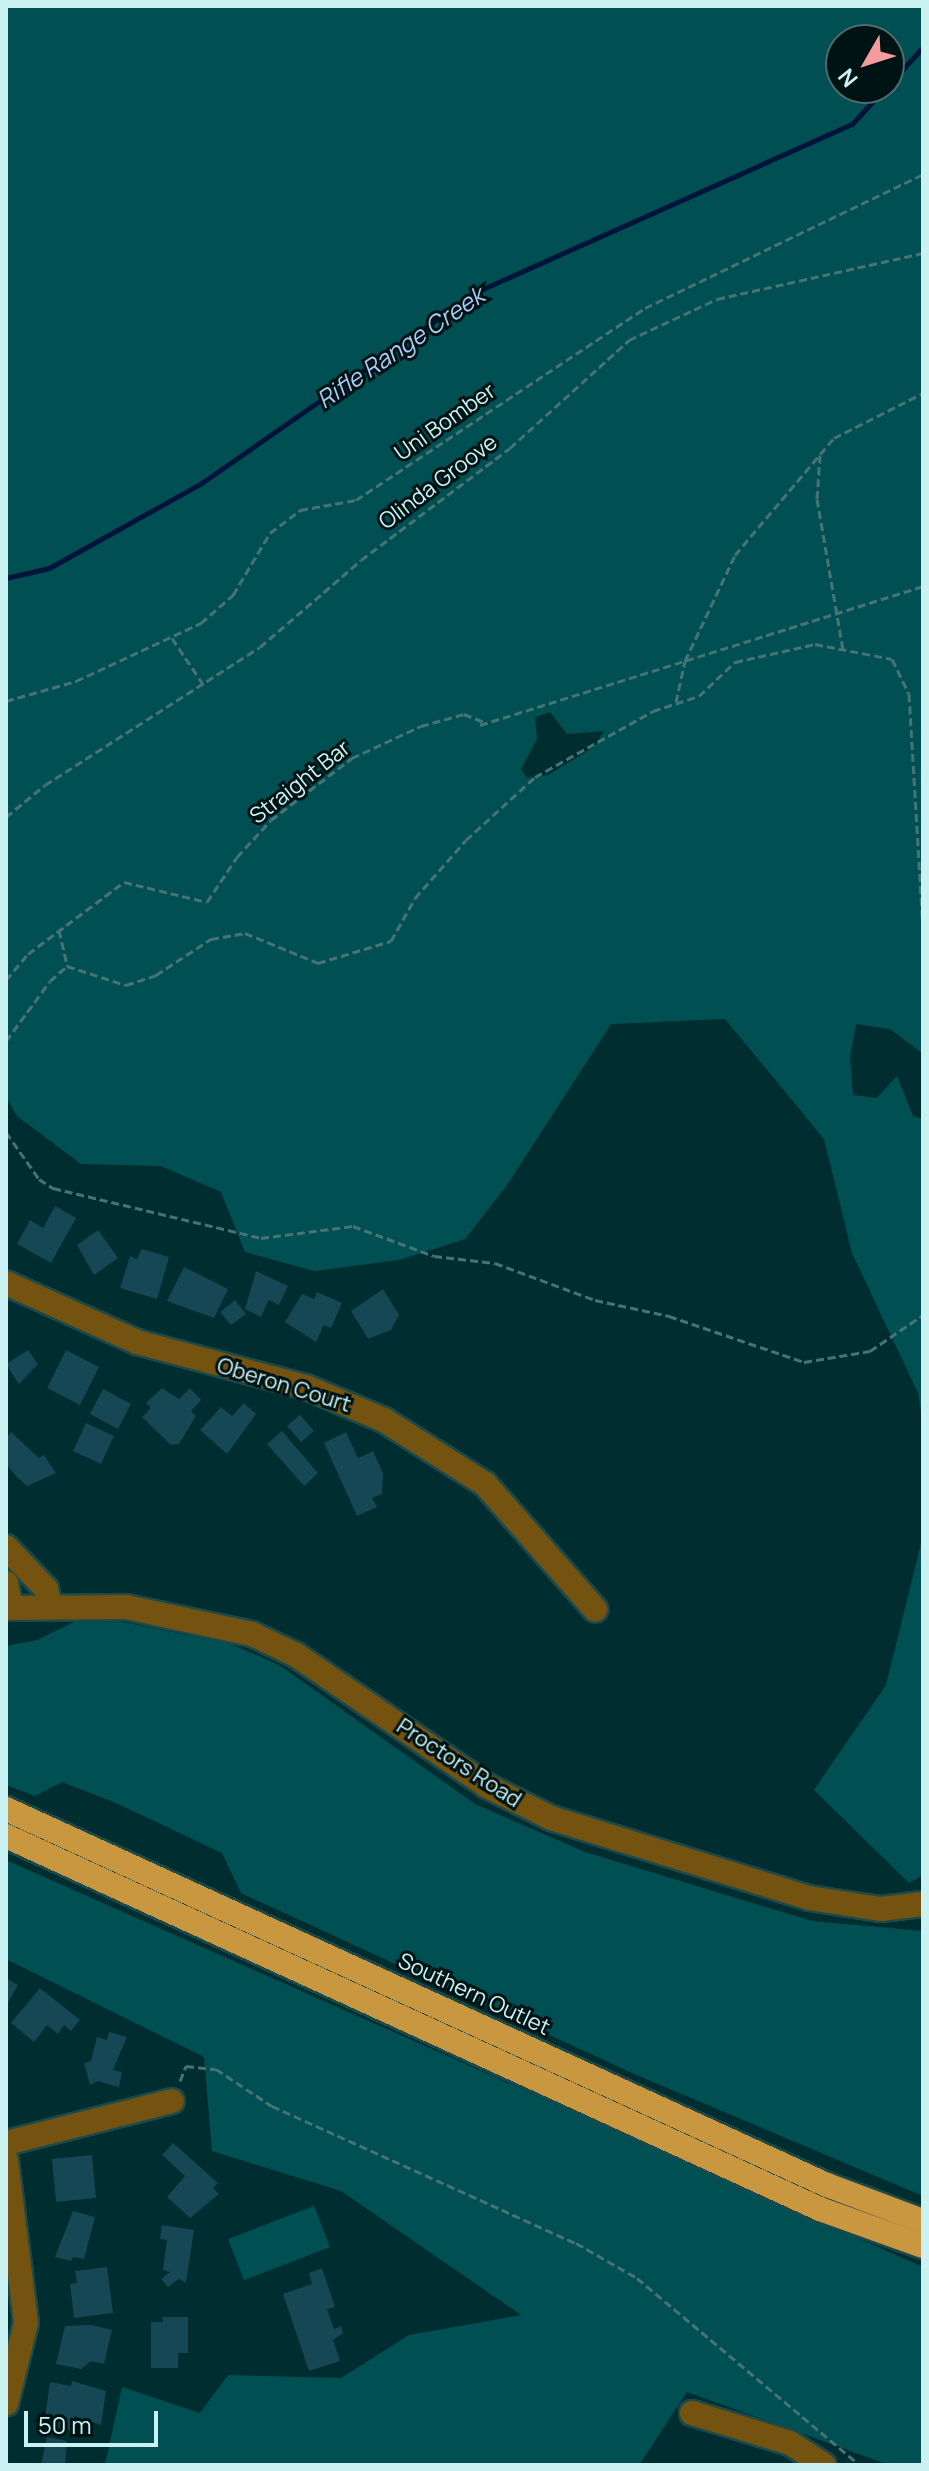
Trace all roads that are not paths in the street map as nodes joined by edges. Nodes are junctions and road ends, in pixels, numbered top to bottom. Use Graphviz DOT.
graph roads {
  1 [pos="6,1283"];
  2 [pos="6,1547"];
  3 [pos="6,1583"];
  4 [pos="50,1607"];
  5 [pos="8,1608"];
  6 [pos="595,1609"];
  7 [pos="6,1809"];
  8 [pos="6,1836"];
  9 [pos="923,1904"];
  10 [pos="172,2101"];
  11 [pos="6,2143"];
  12 [pos="6,2160"];
  13 [pos="923,2221"];
  14 [pos="923,2246"];
  15 [pos="6,2404"];
  16 [pos="692,2413"];
  17 [pos="824,2465"];
  1 -- 6 [label="street, Oberon Court"];
  2 -- 4 [label="street"];
  3 -- 5 [label="street"];
  4 -- 5 [label="street, Proctors Road"];
  4 -- 9 [label="street, Proctors Road"];
  7 -- 13 [label="highway, Southern Outlet"];
  8 -- 14 [label="highway"];
  10 -- 11 [label="street"];
  12 -- 15 [label="street"];
  16 -- 17 [label="street"];
}
